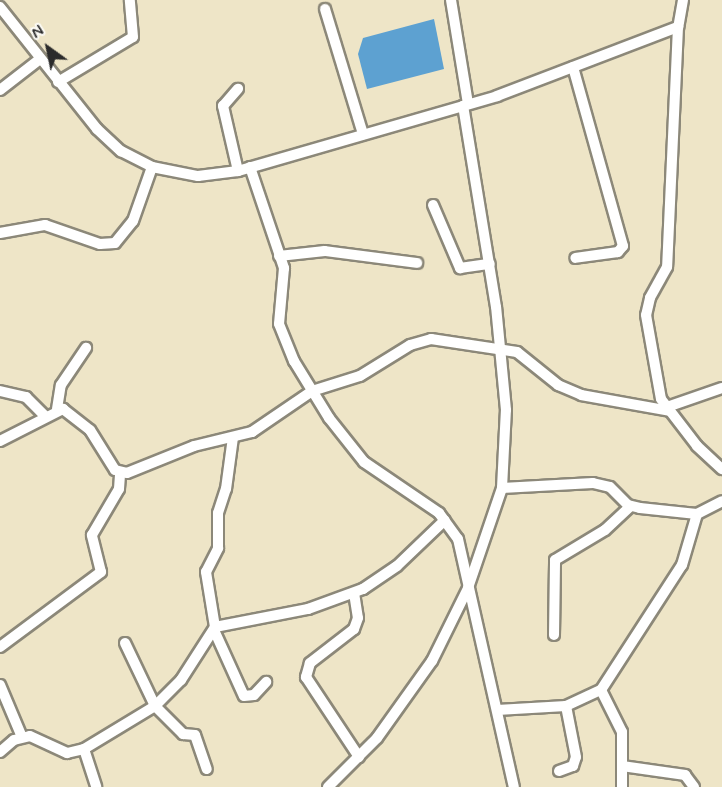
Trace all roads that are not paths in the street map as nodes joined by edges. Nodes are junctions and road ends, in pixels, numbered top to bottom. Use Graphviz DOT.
graph roads {
  1 [pos="130,0"];
  2 [pos="451,0"];
  3 [pos="683,0"];
  4 [pos="0,7"];
  5 [pos="325,9"];
  6 [pos="678,27"];
  7 [pos="40,59"];
  8 [pos="573,67"];
  9 [pos="58,82"];
  10 [pos="238,89"];
  11 [pos="0,90"];
  12 [pos="466,105"];
  13 [pos="363,134"];
  14 [pos="152,167"];
  15 [pos="250,167"];
  16 [pos="238,171"];
  17 [pos="433,205"];
  18 [pos="0,233"];
  19 [pos="279,256"];
  20 [pos="575,258"];
  21 [pos="417,262"];
  22 [pos="490,264"];
  23 [pos="86,348"];
  24 [pos="500,349"];
  25 [pos="722,388"];
  26 [pos="0,391"];
  27 [pos="312,391"];
  28 [pos="57,409"];
  29 [pos="669,409"];
  30 [pos="45,416"];
  31 [pos="233,437"];
  32 [pos="0,441"];
  33 [pos="722,469"];
  34 [pos="120,473"];
  35 [pos="502,488"];
  36 [pos="722,501"];
  37 [pos="632,506"];
  38 [pos="698,514"];
  39 [pos="445,520"];
  40 [pos="468,588"];
  41 [pos="354,593"];
  42 [pos="214,629"];
  43 [pos="554,635"];
  44 [pos="125,643"];
  45 [pos="0,647"];
  46 [pos="266,681"];
  47 [pos="0,685"];
  48 [pos="601,690"];
  49 [pos="155,706"];
  50 [pos="566,706"];
  51 [pos="497,710"];
  52 [pos="22,737"];
  53 [pos="84,749"];
  54 [pos="0,752"];
  55 [pos="359,757"];
  56 [pos="622,766"];
  57 [pos="207,769"];
  58 [pos="559,771"];
  59 [pos="96,787"];
  60 [pos="328,787"];
  61 [pos="514,787"];
  62 [pos="622,787"];
  63 [pos="694,787"];
  1 -- 9 [label="street"];
  2 -- 12 [label="street"];
  3 -- 6 [label="street"];
  4 -- 7 [label="street"];
  5 -- 13 [label="street"];
  6 -- 8 [label="street"];
  6 -- 29 [label="street"];
  7 -- 9 [label="street"];
  7 -- 11 [label="street"];
  8 -- 12 [label="street"];
  8 -- 20 [label="street"];
  9 -- 14 [label="street"];
  10 -- 16 [label="street"];
  12 -- 13 [label="street"];
  12 -- 22 [label="street"];
  13 -- 15 [label="street"];
  14 -- 16 [label="street"];
  14 -- 18 [label="street"];
  15 -- 16 [label="street"];
  15 -- 19 [label="street"];
  17 -- 22 [label="street"];
  19 -- 21 [label="street"];
  19 -- 27 [label="street"];
  22 -- 24 [label="street"];
  23 -- 28 [label="street"];
  24 -- 27 [label="street"];
  24 -- 29 [label="street"];
  24 -- 35 [label="street"];
  25 -- 29 [label="street"];
  26 -- 30 [label="street"];
  27 -- 31 [label="street"];
  27 -- 39 [label="street"];
  28 -- 30 [label="street"];
  28 -- 34 [label="street"];
  29 -- 33 [label="street"];
  30 -- 32 [label="street"];
  31 -- 34 [label="street"];
  31 -- 42 [label="street"];
  34 -- 45 [label="street"];
  35 -- 37 [label="street"];
  35 -- 40 [label="street"];
  36 -- 38 [label="street"];
  37 -- 38 [label="street"];
  37 -- 43 [label="street"];
  38 -- 48 [label="street"];
  39 -- 40 [label="street"];
  39 -- 41 [label="street"];
  40 -- 51 [label="street"];
  40 -- 55 [label="street"];
  41 -- 42 [label="street"];
  41 -- 55 [label="street"];
  42 -- 46 [label="street"];
  42 -- 49 [label="street"];
  44 -- 49 [label="street"];
  47 -- 52 [label="street"];
  48 -- 50 [label="street"];
  48 -- 56 [label="street"];
  49 -- 53 [label="street"];
  49 -- 57 [label="street"];
  50 -- 51 [label="street"];
  50 -- 58 [label="street"];
  51 -- 61 [label="street"];
  52 -- 53 [label="street"];
  52 -- 54 [label="street"];
  53 -- 59 [label="street"];
  55 -- 60 [label="street"];
  56 -- 62 [label="street"];
  56 -- 63 [label="street"];
}
